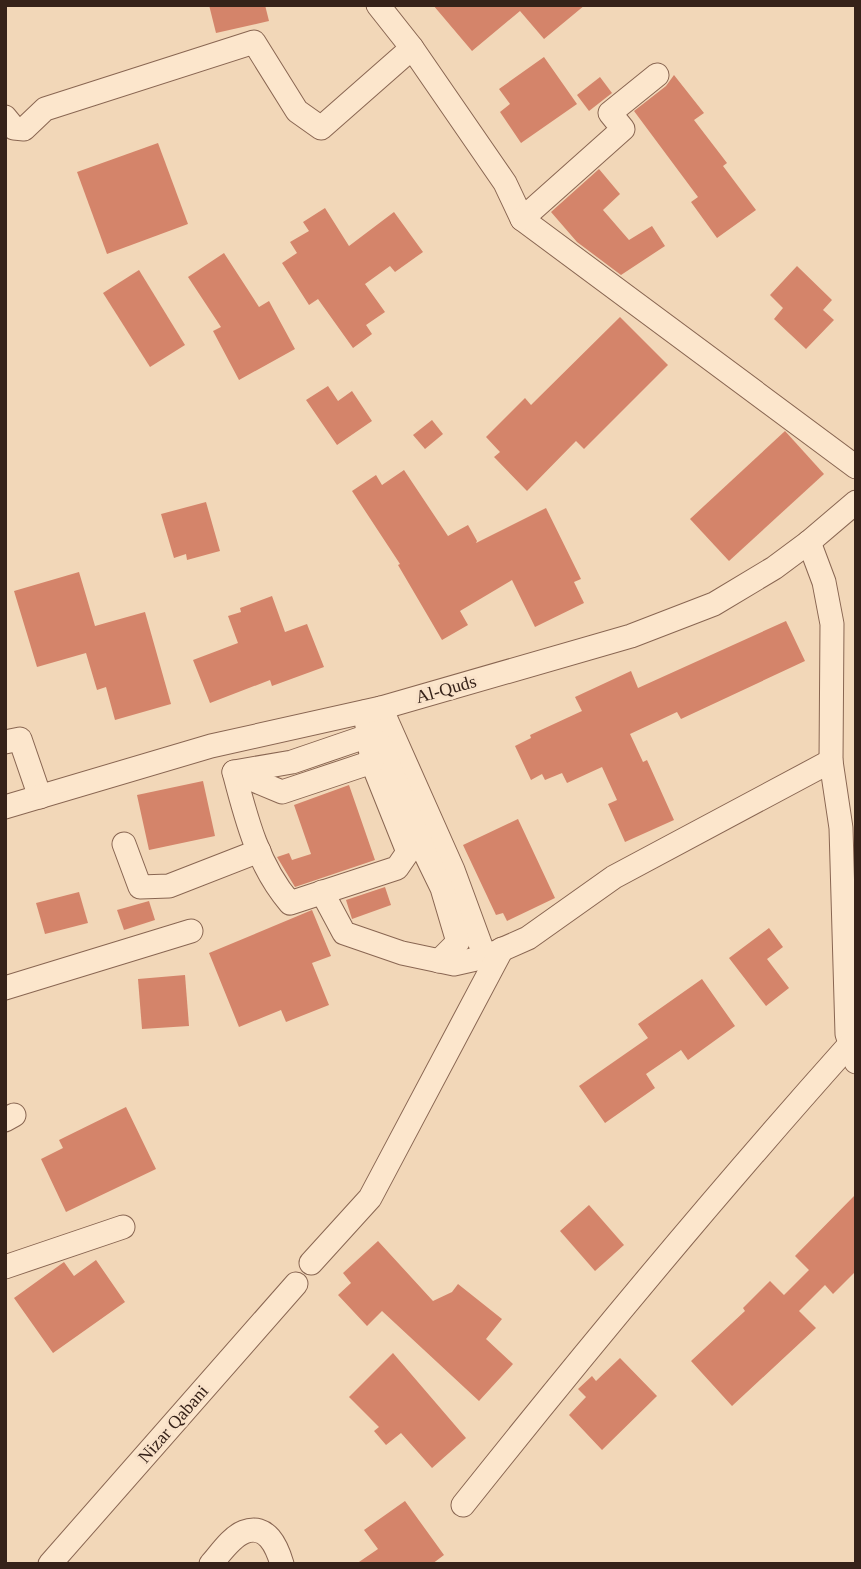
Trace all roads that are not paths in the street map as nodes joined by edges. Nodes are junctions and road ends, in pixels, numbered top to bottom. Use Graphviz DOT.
graph roads {
  1 [pos="378,5"];
  2 [pos="412,48"];
  3 [pos="657,75"];
  4 [pos="5,117"];
  5 [pos="522,219"];
  6 [pos="856,467"];
  7 [pos="856,502"];
  8 [pos="809,542"];
  9 [pos="373,710"];
  10 [pos="368,736"];
  11 [pos="5,742"];
  12 [pos="211,746"];
  13 [pos="831,761"];
  14 [pos="372,762"];
  15 [pos="234,772"];
  16 [pos="40,797"];
  17 [pos="5,807"];
  18 [pos="124,844"];
  19 [pos="414,848"];
  20 [pos="259,851"];
  21 [pos="322,892"];
  22 [pos="191,931"];
  23 [pos="494,953"];
  24 [pos="439,961"];
  25 [pos="5,988"];
  26 [pos="853,1053"];
  27 [pos="123,1227"];
  28 [pos="311,1263"];
  29 [pos="5,1267"];
  30 [pos="296,1284"];
  31 [pos="463,1505"];
  32 [pos="50,1564"];
  33 [pos="211,1564"];
  34 [pos="282,1564"];
  1 -- 2 [label="street"];
  2 -- 4 [label="street"];
  2 -- 5 [label="street"];
  3 -- 5 [label="street"];
  5 -- 6 [label="street"];
  7 -- 8 [label="street, Al-Quds"];
  8 -- 9 [label="street, Al-Quds"];
  8 -- 13 [label="street"];
  9 -- 10 [label="street"];
  9 -- 12 [label="street, Al-Quds"];
  9 -- 23 [label="street"];
  10 -- 14 [label="street"];
  10 -- 15 [label="street"];
  10 -- 19 [label="street"];
  11 -- 16 [label="street"];
  12 -- 15 [label="street"];
  12 -- 16 [label="street, Al-Quds"];
  13 -- 23 [label="street"];
  13 -- 26 [label="street"];
  14 -- 15 [label="street"];
  14 -- 19 [label="street"];
  15 -- 20 [label="street"];
  16 -- 17 [label="street, Al-Quds"];
  18 -- 20 [label="street"];
  19 -- 21 [label="street"];
  19 -- 24 [label="street"];
  20 -- 21 [label="street"];
  21 -- 24 [label="street"];
  22 -- 25 [label="street"];
  23 -- 24 [label="street"];
  23 -- 28 [label="street"];
  26 -- 31 [label="street"];
  27 -- 29 [label="street"];
  30 -- 32 [label="street, Nizar Qabani"];
  33 -- 34 [label="street"];
}
